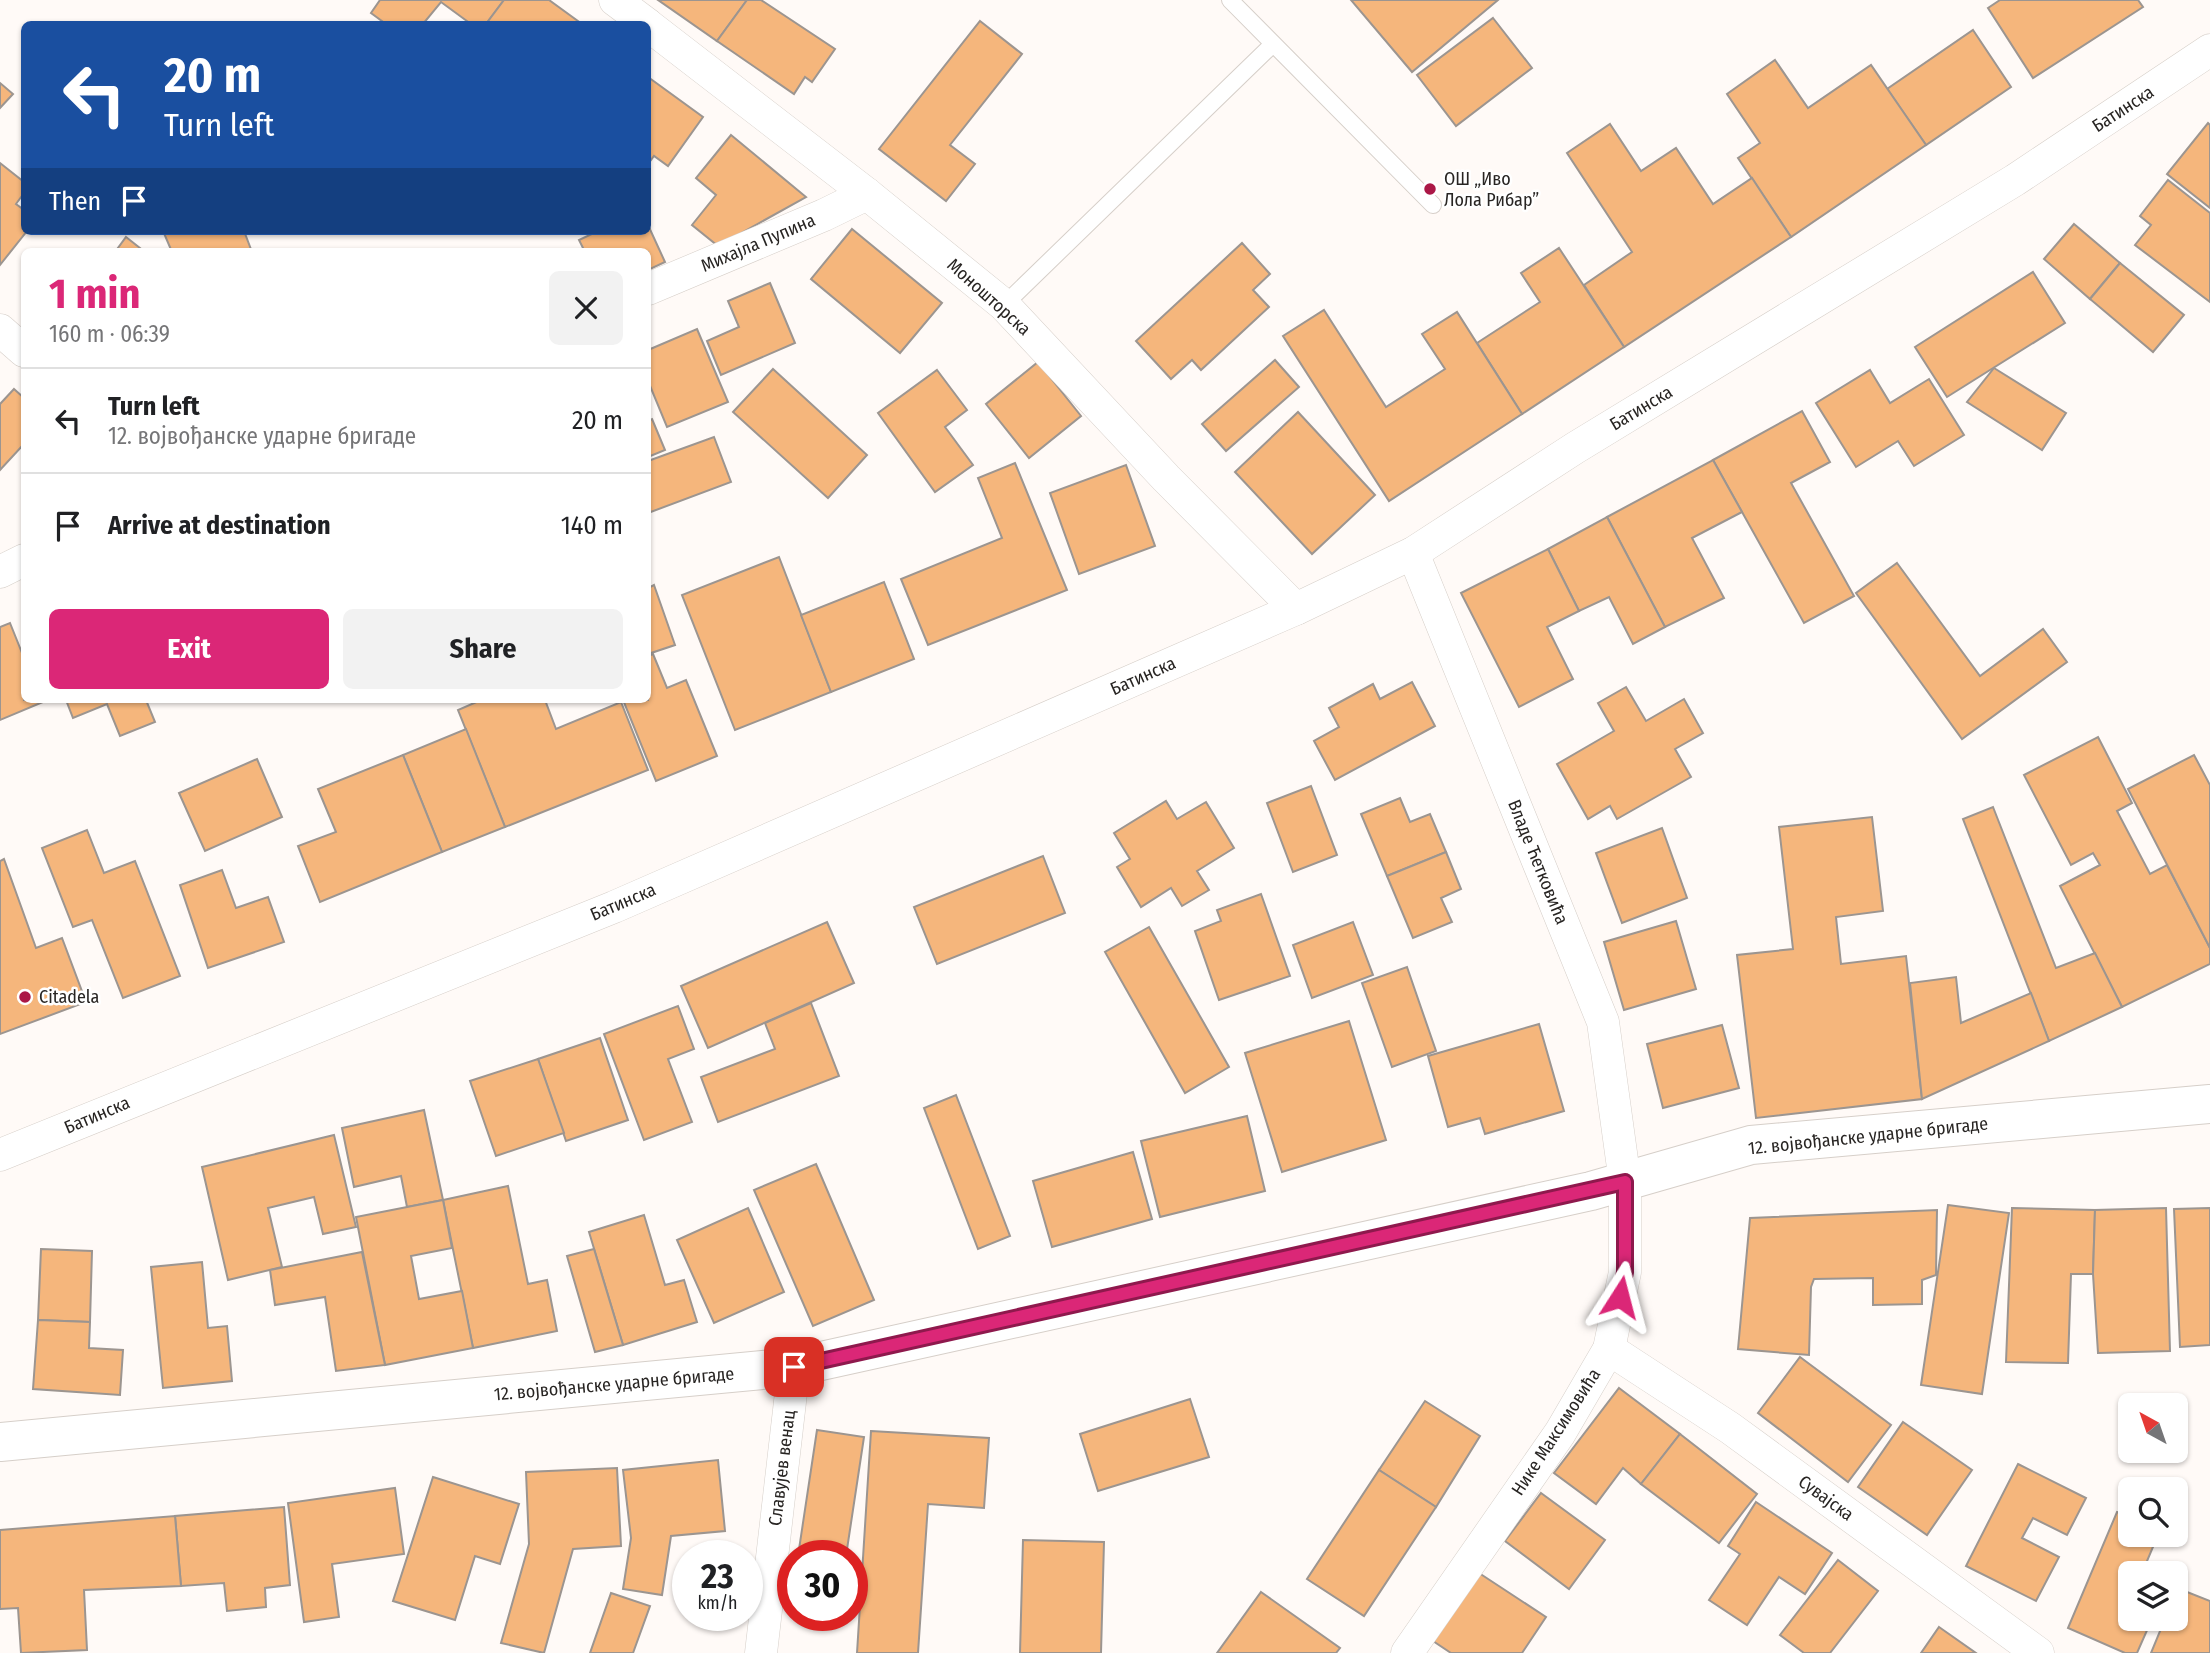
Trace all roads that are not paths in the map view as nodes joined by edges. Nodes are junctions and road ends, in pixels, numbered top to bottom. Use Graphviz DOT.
graph roads {
  1 [pos="1230,0"];
  2 [pos="651,27"];
  3 [pos="1273,44"];
  4 [pos="2210,50"];
  5 [pos="867,194"];
  6 [pos="1433,205"];
  7 [pos="651,288"];
  8 [pos="1003,305"];
  9 [pos="0,330"];
  10 [pos="21,348"];
  11 [pos="1413,553"];
  12 [pos="21,562"];
  13 [pos="0,572"];
  14 [pos="1296,609"];
  15 [pos="2210,1104"];
  16 [pos="0,1155"];
  17 [pos="1625,1182"];
  18 [pos="1609,1349"];
  19 [pos="794,1367"];
  20 [pos="0,1442"];
  21 [pos="761,1653"];
  22 [pos="1406,1653"];
  23 [pos="2038,1653"];
  1 -- 3 [label="lane"];
  2 -- 5 [label="street, Моношторска"];
  3 -- 6 [label="lane"];
  3 -- 8 [label="lane"];
  4 -- 11 [label="street, Батинска"];
  5 -- 7 [label="street, Михајла Пупина"];
  5 -- 8 [label="street, Моношторска"];
  8 -- 14 [label="street, Моношторска"];
  9 -- 10 [label="street"];
  11 -- 14 [label="street, Батинска"];
  11 -- 17 [label="street, Владе Ћетковића"];
  12 -- 13 [label="street"];
  14 -- 16 [label="street, Батинска"];
  15 -- 17 [label="main road, 12. војвођанске ударне бригаде"];
  17 -- 18 [label="street, Нике Максимовића"];
  17 -- 19 [label="main road, 12. војвођанске ударне бригаде"];
  18 -- 22 [label="street, Нике Максимовића"];
  18 -- 23 [label="street, Сувајска"];
  19 -- 20 [label="main road, 12. војвођанске ударне бригаде"];
  19 -- 21 [label="street, Славујев венац"];
}
